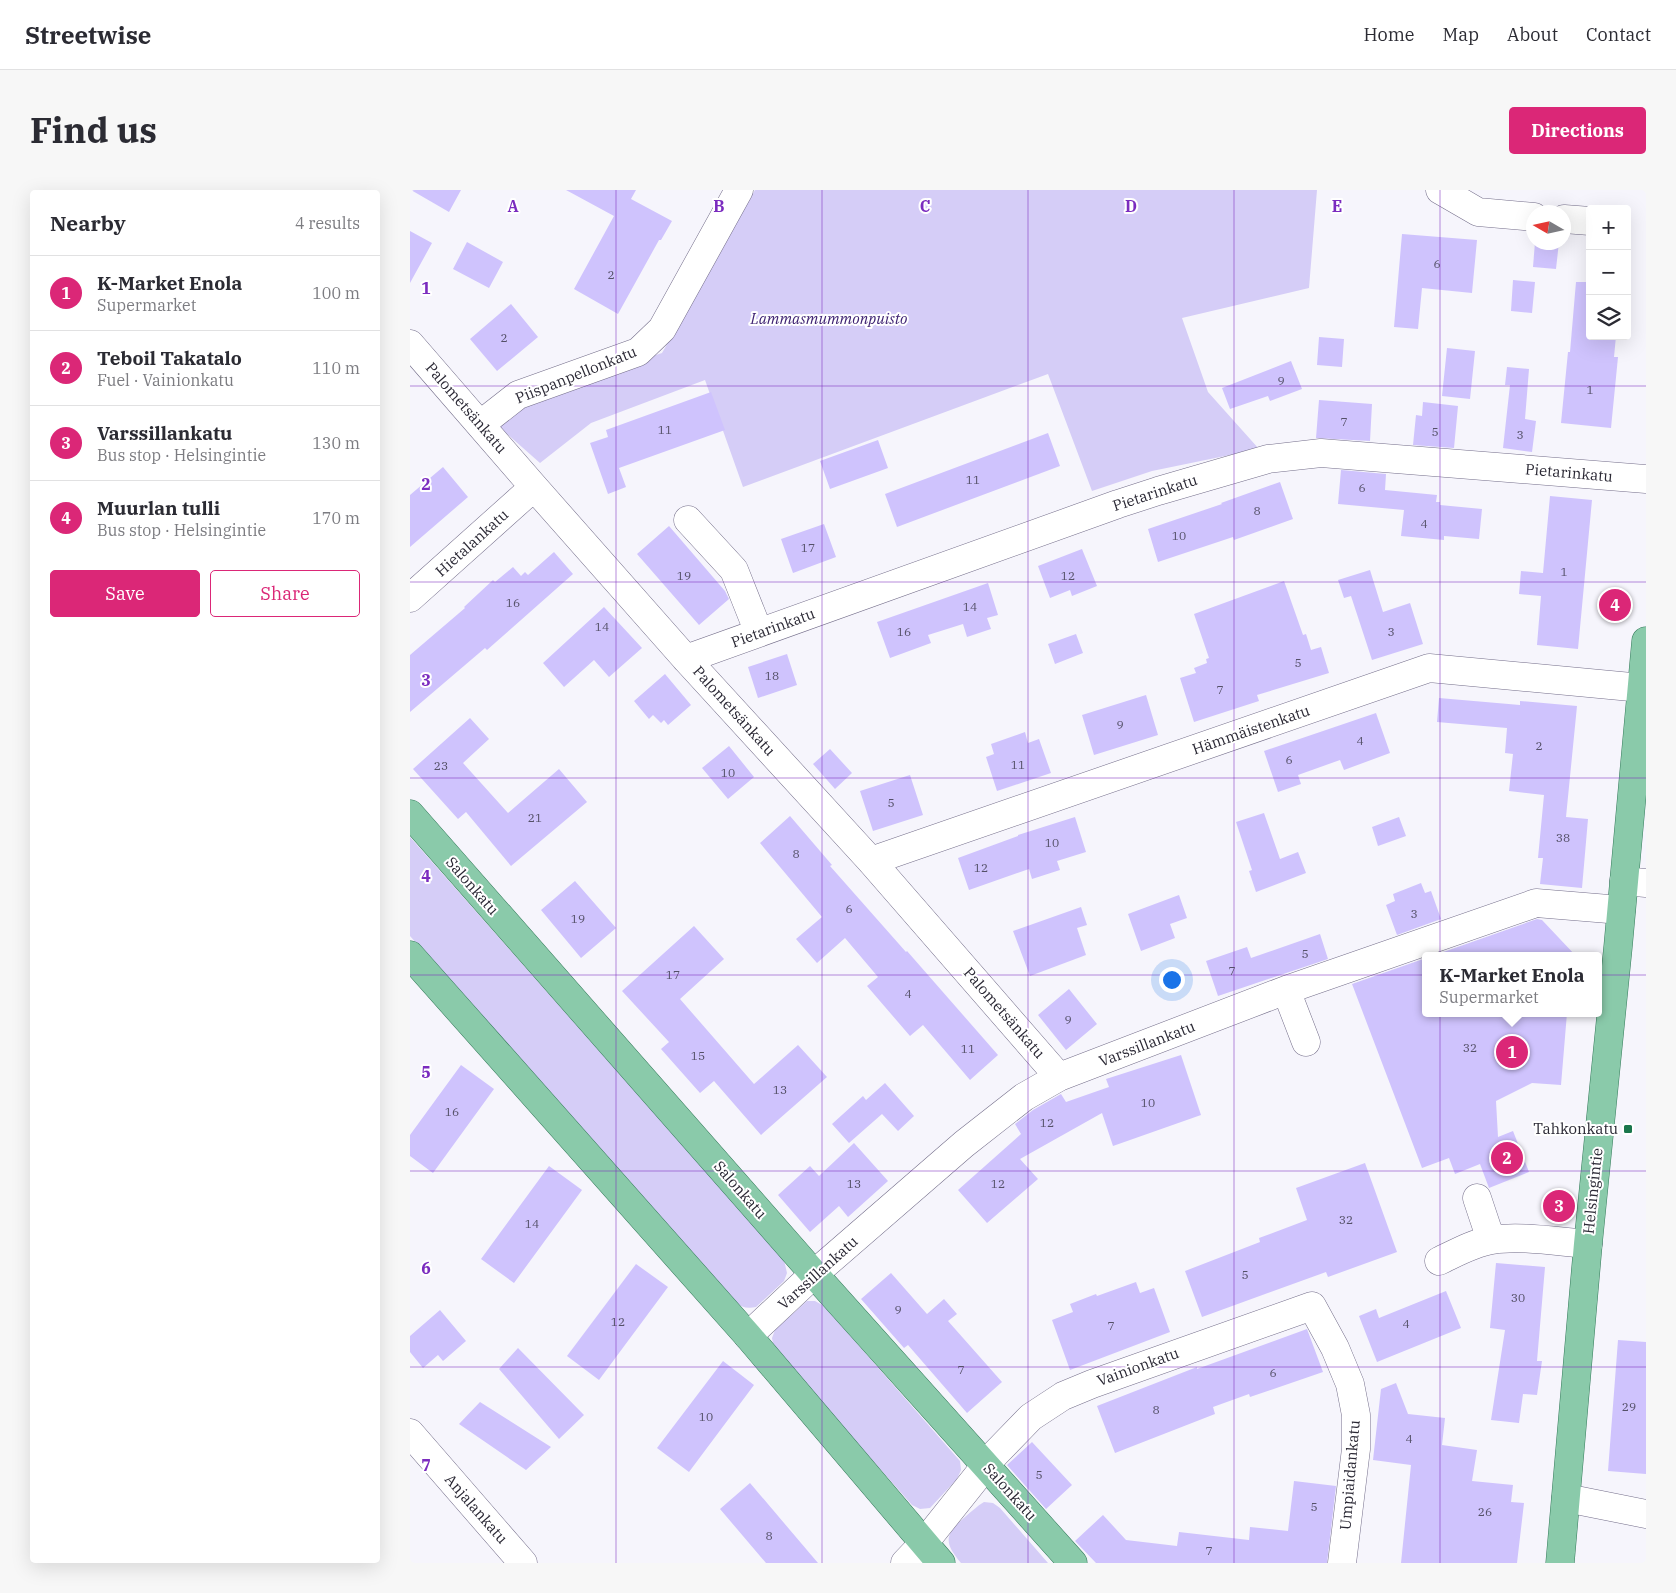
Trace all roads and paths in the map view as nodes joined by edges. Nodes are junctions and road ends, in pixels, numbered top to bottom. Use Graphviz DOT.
graph roads {
  1 [pos="739,190"];
  2 [pos="1440,190"];
  3 [pos="1526,216"];
  4 [pos="1571,220"];
  5 [pos="1586,221"];
  6 [pos="410,344"];
  7 [pos="480,424"];
  8 [pos="1646,479"];
  9 [pos="534,487"];
  10 [pos="688,520"];
  11 [pos="410,598"];
  12 [pos="759,633"];
  13 [pos="1646,641"];
  14 [pos="686,659"];
  15 [pos="1642,688"];
  16 [pos="410,814"];
  17 [pos="871,861"];
  18 [pos="1635,882"];
  19 [pos="1621,910"];
  20 [pos="410,955"];
  21 [pos="1286,990"];
  22 [pos="1306,1042"];
  23 [pos="1059,1077"];
  24 [pos="1477,1198"];
  25 [pos="1491,1240"];
  26 [pos="1588,1244"];
  27 [pos="1439,1261"];
  28 [pos="814,1274"];
  29 [pos="1312,1306"];
  30 [pos="748,1336"];
  31 [pos="410,1433"];
  32 [pos="987,1465"];
  33 [pos="1566,1498"];
  34 [pos="1646,1514"];
  35 [pos="933,1553"];
  36 [pos="523,1563"];
  37 [pos="905,1563"];
  38 [pos="1073,1563"];
  39 [pos="1342,1563"];
  40 [pos="1560,1563"];
  1 -- 7 [label="street, Piispanpellonkatu"];
  2 -- 3 [label="street"];
  4 -- 5 [label="street"];
  6 -- 7 [label="street, Palometsänkatu"];
  7 -- 9 [label="street, Palometsänkatu"];
  8 -- 12 [label="street, Pietarinkatu"];
  9 -- 11 [label="street, Hietalankatu"];
  9 -- 14 [label="street, Palometsänkatu"];
  10 -- 12 [label="street"];
  12 -- 14 [label="street, Pietarinkatu"];
  13 -- 15 [label="main road, Helsingintie"];
  14 -- 17 [label="street, Palometsänkatu"];
  15 -- 17 [label="street, Hämmäistenkatu"];
  15 -- 18 [label="main road, Helsingintie"];
  16 -- 28 [label="main road, Salonkatu"];
  17 -- 23 [label="street, Palometsänkatu"];
  18 -- 19 [label="main road, Helsingintie"];
  19 -- 21 [label="street, Varssillankatu"];
  19 -- 26 [label="main road, Helsingintie"];
  20 -- 30 [label="main road"];
  21 -- 22 [label="street"];
  21 -- 23 [label="street, Varssillankatu"];
  23 -- 28 [label="street, Varssillankatu"];
  24 -- 25 [label="street"];
  25 -- 26 [label="street"];
  25 -- 27 [label="street"];
  26 -- 33 [label="main road, Helsingintie"];
  28 -- 30 [label="street, Varssillankatu"];
  28 -- 32 [label="main road, Salonkatu"];
  29 -- 32 [label="street, Vainionkatu"];
  29 -- 39 [label="street, Umpiaidankatu"];
  30 -- 35 [label="main road"];
  31 -- 36 [label="street, Anjalankatu"];
  32 -- 35 [label="street, Vainionkatu"];
  32 -- 38 [label="main road, Salonkatu"];
  33 -- 34 [label="street"];
  33 -- 40 [label="main road, Helsingintie"];
  35 -- 37 [label="street, Vainionkatu"];
}
